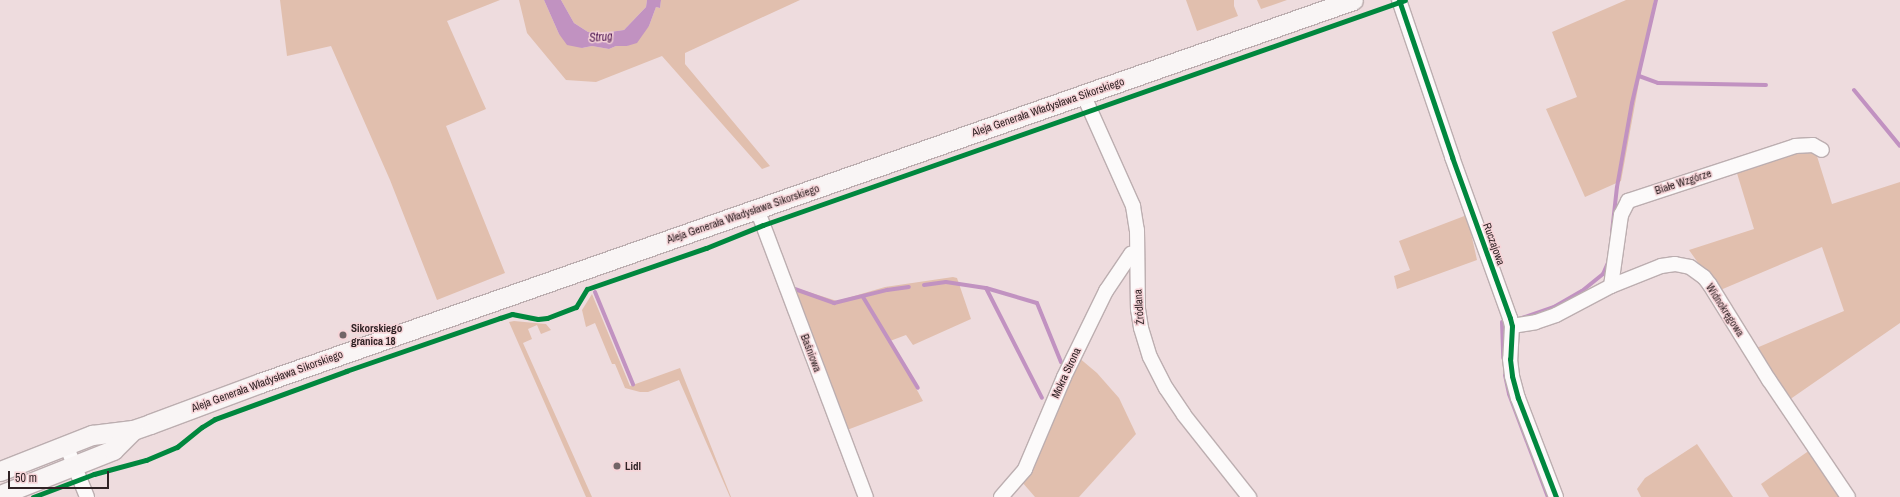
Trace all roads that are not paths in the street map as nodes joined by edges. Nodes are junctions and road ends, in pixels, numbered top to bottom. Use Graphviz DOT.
graph roads {
  1 [pos="1353,0"];
  2 [pos="1399,0"];
  3 [pos="1083,94"];
  4 [pos="1822,150"];
  5 [pos="757,209"];
  6 [pos="1137,253"];
  7 [pos="1611,286"];
  8 [pos="1512,326"];
  9 [pos="133,430"];
  10 [pos="66,445"];
  11 [pos="74,467"];
  12 [pos="0,471"];
  13 [pos="0,496"];
  14 [pos="87,497"];
  15 [pos="866,497"];
  16 [pos="1000,497"];
  17 [pos="1249,497"];
  18 [pos="1556,497"];
  19 [pos="1848,497"];
  1 -- 3 [label="main road, Aleja Generała Władysława Sikorskiego"];
  2 -- 8 [label="street, Ruczajowa"];
  3 -- 5 [label="main road, Aleja Generała Władysława Sikorskiego"];
  3 -- 6 [label="street, Źródlana"];
  4 -- 7 [label="street, Białe Wzgórze"];
  5 -- 9 [label="main road, Aleja Generała Władysława Sikorskiego"];
  5 -- 15 [label="street, Baśniowa"];
  6 -- 16 [label="street, Mokra Strona"];
  6 -- 17 [label="street, Źródlana"];
  7 -- 8 [label="street, Widnokręgowa"];
  7 -- 19 [label="street, Widnokręgowa"];
  8 -- 18 [label="street, Ruczajowa"];
  9 -- 10 [label="main road, Aleja Generała Władysława Sikorskiego"];
  9 -- 11 [label="main road, Aleja Generała Władysława Sikorskiego"];
  10 -- 11 [label="street"];
  10 -- 12 [label="main road, Aleja Generała Władysława Sikorskiego"];
  11 -- 13 [label="main road, Aleja Generała Władysława Sikorskiego"];
  11 -- 14 [label="street"];
}
